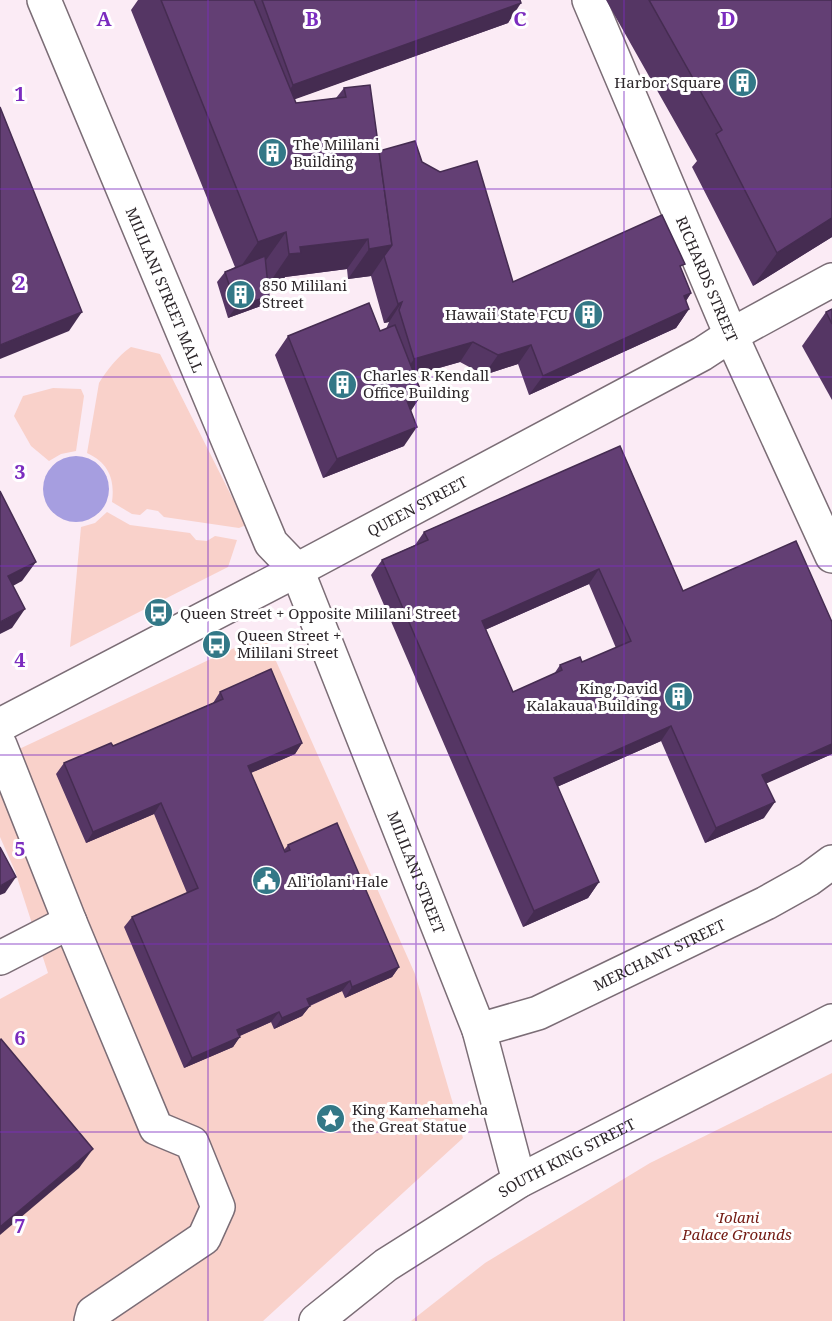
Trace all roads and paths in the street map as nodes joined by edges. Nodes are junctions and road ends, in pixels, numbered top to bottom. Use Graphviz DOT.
graph roads {
  1 [pos="44,0"];
  2 [pos="589,0"];
  3 [pos="832,280"];
  4 [pos="731,335"];
  5 [pos="832,556"];
  6 [pos="297,570"];
  7 [pos="0,725"];
  8 [pos="0,745"];
  9 [pos="832,862"];
  10 [pos="70,922"];
  11 [pos="0,958"];
  12 [pos="832,1021"];
  13 [pos="479,1030"];
  14 [pos="519,1180"];
  15 [pos="91,1321"];
  16 [pos="316,1321"];
  1 -- 6 [label="street, MILILANI STREET MALL"];
  2 -- 4 [label="street, RICHARDS STREET"];
  3 -- 4 [label="street, QUEEN STREET"];
  4 -- 5 [label="street, RICHARDS STREET"];
  4 -- 6 [label="street, QUEEN STREET"];
  6 -- 7 [label="street, QUEEN STREET"];
  6 -- 13 [label="street, MILILANI STREET"];
  8 -- 10 [label="street"];
  9 -- 13 [label="street, MERCHANT STREET"];
  10 -- 11 [label="street"];
  10 -- 15 [label="street"];
  12 -- 14 [label="street, SOUTH KING STREET"];
  13 -- 14 [label="street, MILILANI STREET"];
  14 -- 16 [label="street, SOUTH KING STREET"];
}
